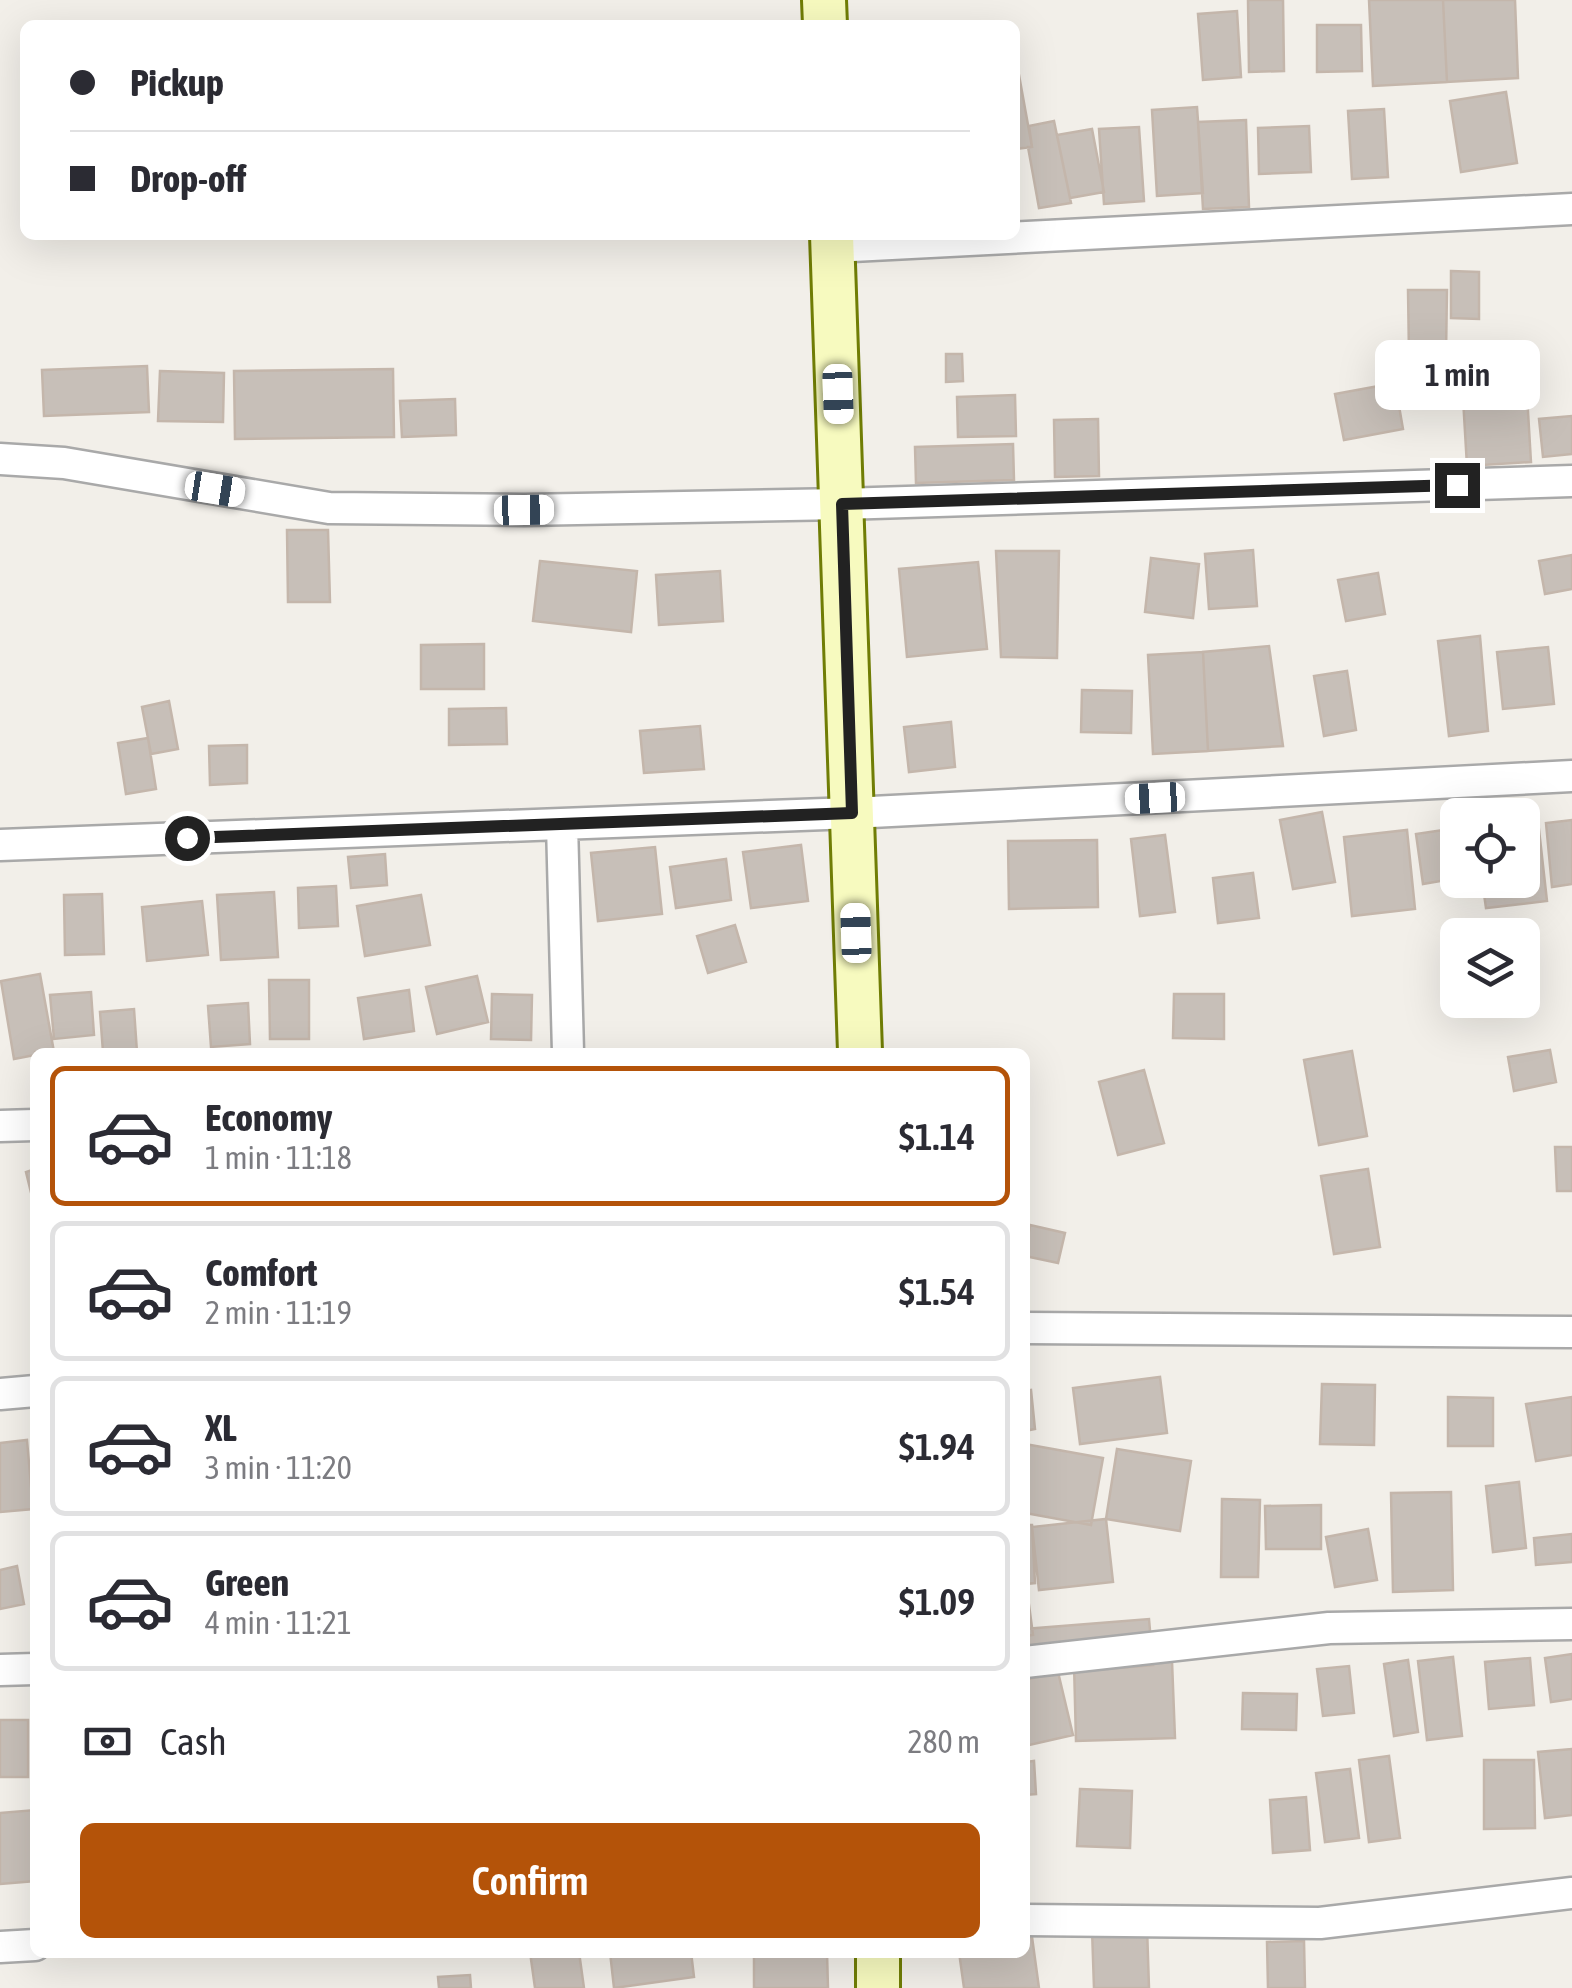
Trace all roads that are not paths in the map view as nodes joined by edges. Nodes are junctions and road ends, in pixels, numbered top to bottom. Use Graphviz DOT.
graph roads {
  1 [pos="1572,209"];
  2 [pos="1020,233"];
  3 [pos="833,241"];
  4 [pos="0,459"];
  5 [pos="1572,481"];
  6 [pos="842,504"];
  7 [pos="1572,776"];
  8 [pos="852,813"];
  9 [pos="562,824"];
  10 [pos="0,845"];
  11 [pos="568,1048"];
  12 [pos="860,1048"];
  13 [pos="30,1125"];
  14 [pos="0,1126"];
  15 [pos="1030,1328"];
  16 [pos="1572,1332"];
  17 [pos="30,1392"];
  18 [pos="0,1394"];
  19 [pos="1572,1624"];
  20 [pos="1030,1661"];
  21 [pos="30,1669"];
  22 [pos="0,1670"];
  23 [pos="1572,1893"];
  24 [pos="1030,1920"];
  25 [pos="30,1946"];
  26 [pos="0,1947"];
  27 [pos="878,1958"];
  28 [pos="878,1988"];
  1 -- 2 [label="street"];
  3 -- 6 [label="street"];
  4 -- 6 [label="street"];
  5 -- 6 [label="street"];
  6 -- 8 [label="street"];
  7 -- 8 [label="street"];
  8 -- 9 [label="street"];
  8 -- 12 [label="street"];
  9 -- 10 [label="street"];
  9 -- 11 [label="street"];
  13 -- 14 [label="street"];
  15 -- 16 [label="street"];
  17 -- 18 [label="street"];
  19 -- 20 [label="street"];
  21 -- 22 [label="street"];
  23 -- 24 [label="street"];
  25 -- 26 [label="street"];
  27 -- 28 [label="street"];
}
